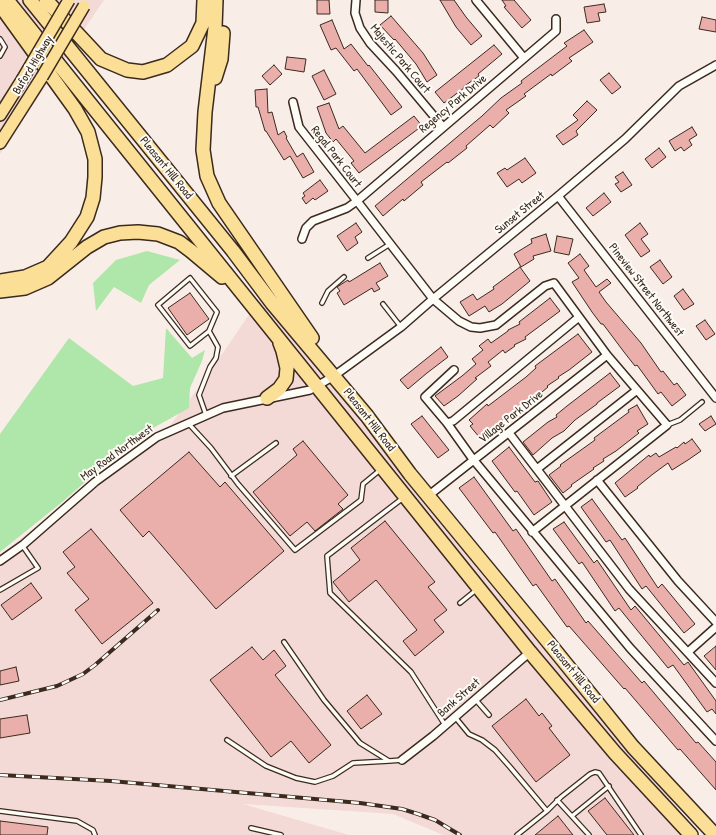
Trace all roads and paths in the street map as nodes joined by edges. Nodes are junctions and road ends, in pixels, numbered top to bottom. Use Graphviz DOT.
graph roads {
  1 [pos="7,0"];
  2 [pos="30,0"];
  3 [pos="46,0"];
  4 [pos="69,0"];
  5 [pos="204,0"];
  6 [pos="216,0"];
  7 [pos="224,0"];
  8 [pos="356,0"];
  9 [pos="476,0"];
  10 [pos="85,3"];
  11 [pos="0,5"];
  12 [pos="556,19"];
  13 [pos="0,40"];
  14 [pos="0,56"];
  15 [pos="524,58"];
  16 [pos="716,65"];
  17 [pos="293,102"];
  18 [pos="205,112"];
  19 [pos="0,114"];
  20 [pos="443,127"];
  21 [pos="0,143"];
  22 [pos="558,196"];
  23 [pos="357,201"];
  24 [pos="302,239"];
  25 [pos="72,242"];
  26 [pos="390,244"];
  27 [pos="368,258"];
  28 [pos="0,276"];
  29 [pos="344,277"];
  30 [pos="0,281"];
  31 [pos="0,291"];
  32 [pos="246,298"];
  33 [pos="433,298"];
  34 [pos="322,303"];
  35 [pos="383,304"];
  36 [pos="579,317"];
  37 [pos="401,327"];
  38 [pos="209,331"];
  39 [pos="277,336"];
  40 [pos="607,355"];
  41 [pos="454,370"];
  42 [pos="334,376"];
  43 [pos="317,385"];
  44 [pos="637,390"];
  45 [pos="267,398"];
  46 [pos="716,398"];
  47 [pos="702,402"];
  48 [pos="206,415"];
  49 [pos="187,423"];
  50 [pos="447,423"];
  51 [pos="667,425"];
  52 [pos="509,433"];
  53 [pos="276,444"];
  54 [pos="474,460"];
  55 [pos="382,468"];
  56 [pos="537,469"];
  57 [pos="231,476"];
  58 [pos="597,480"];
  59 [pos="405,496"];
  60 [pos="428,496"];
  61 [pos="564,506"];
  62 [pos="532,532"];
  63 [pos="22,545"];
  64 [pos="0,561"];
  65 [pos="478,588"];
  66 [pos="0,590"];
  67 [pos="460,604"];
  68 [pos="716,622"];
  69 [pos="716,627"];
  70 [pos="284,642"];
  71 [pos="530,652"];
  72 [pos="688,652"];
  73 [pos="716,683"];
  74 [pos="475,699"];
  75 [pos="489,715"];
  76 [pos="455,717"];
  77 [pos="445,725"];
  78 [pos="227,740"];
  79 [pos="716,741"];
  80 [pos="402,760"];
  81 [pos="389,761"];
  82 [pos="609,786"];
  83 [pos="557,800"];
  84 [pos="0,811"];
  85 [pos="547,811"];
  86 [pos="572,816"];
  87 [pos="251,828"];
  88 [pos="95,835"];
  89 [pos="281,835"];
  90 [pos="517,835"];
  91 [pos="589,835"];
  92 [pos="641,835"];
  93 [pos="691,835"];
  94 [pos="715,835"];
  1 -- 32 [label="highway, Pleasant Hill Road"];
  2 -- 42 [label="highway, Pleasant Hill Road"];
  3 -- 5 [label="highway"];
  4 -- 19 [label="main road, Buford Highway, bridge"];
  6 -- 18 [label="highway"];
  7 -- 18 [label="highway"];
  8 -- 20 [label="street, Majestic Park Court"];
  9 -- 15 [label="street"];
  10 -- 21 [label="main road, Buford Highway, bridge"];
  11 -- 25 [label="highway"];
  12 -- 15 [label="street, Regency Park Drive"];
  13 -- 14 [label="lane"];
  15 -- 20 [label="street, Regency Park Drive"];
  16 -- 22 [label="street, Sunset Street"];
  17 -- 23 [label="street, Regal Park Court"];
  18 -- 42 [label="highway"];
  20 -- 23 [label="street, Regency Park Drive"];
  22 -- 33 [label="street, Sunset Street"];
  22 -- 46 [label="street, Pineview Street Northwest"];
  23 -- 24 [label="street, Regency Park Drive"];
  23 -- 26 [label="street"];
  25 -- 28 [label="highway"];
  25 -- 30 [label="highway"];
  26 -- 27 [label="lane"];
  26 -- 33 [label="street"];
  29 -- 34 [label="lane"];
  31 -- 32 [label="highway"];
  32 -- 39 [label="highway, Pleasant Hill Road"];
  33 -- 36 [label="street"];
  33 -- 37 [label="street, Sunset Street"];
  35 -- 37 [label="lane"];
  36 -- 40 [label="street"];
  36 -- 50 [label="street"];
  37 -- 42 [label="street, Sunset Street"];
  38 -- 38 [label="lane"];
  38 -- 48 [label="lane"];
  39 -- 43 [label="highway, Pleasant Hill Road"];
  39 -- 45 [label="highway"];
  40 -- 44 [label="street"];
  40 -- 52 [label="street, Village Park Drive"];
  41 -- 50 [label="street"];
  42 -- 43 [label="street, May Road Northwest"];
  42 -- 60 [label="highway, Pleasant Hill Road"];
  43 -- 45 [label="street, May Road Northwest"];
  43 -- 55 [label="highway, Pleasant Hill Road"];
  44 -- 51 [label="street"];
  44 -- 56 [label="street"];
  45 -- 48 [label="street, May Road Northwest"];
  47 -- 51 [label="lane"];
  48 -- 49 [label="street, May Road Northwest"];
  49 -- 57 [label="lane"];
  49 -- 63 [label="street, May Road Northwest"];
  50 -- 54 [label="street"];
  51 -- 58 [label="street"];
  52 -- 54 [label="street, Village Park Drive"];
  52 -- 56 [label="street"];
  53 -- 57 [label="lane"];
  54 -- 60 [label="street, Village Park Drive"];
  54 -- 62 [label="street"];
  55 -- 57 [label="lane"];
  55 -- 59 [label="highway, Pleasant Hill Road"];
  56 -- 61 [label="street"];
  58 -- 61 [label="street"];
  58 -- 68 [label="street"];
  59 -- 65 [label="highway, Pleasant Hill Road"];
  59 -- 77 [label="lane"];
  60 -- 94 [label="highway, Pleasant Hill Road"];
  61 -- 62 [label="street"];
  61 -- 72 [label="street"];
  62 -- 79 [label="street"];
  63 -- 64 [label="street, May Road Northwest"];
  63 -- 66 [label="lane"];
  65 -- 67 [label="lane"];
  65 -- 71 [label="highway, Pleasant Hill Road"];
  69 -- 72 [label="street"];
  70 -- 81 [label="lane"];
  71 -- 74 [label="street, Bank Street"];
  71 -- 93 [label="highway, Pleasant Hill Road"];
  72 -- 73 [label="street"];
  74 -- 75 [label="lane"];
  74 -- 76 [label="street, Bank Street"];
  76 -- 77 [label="street, Bank Street"];
  76 -- 85 [label="lane"];
  77 -- 80 [label="street, Bank Street"];
  78 -- 81 [label="lane"];
  80 -- 81 [label="lane"];
  82 -- 83 [label="lane"];
  82 -- 86 [label="lane"];
  82 -- 92 [label="lane"];
  83 -- 85 [label="lane"];
  83 -- 86 [label="lane"];
  84 -- 88 [label="lane"];
  85 -- 90 [label="lane"];
  86 -- 91 [label="lane"];
  87 -- 89 [label="lane"];
}
